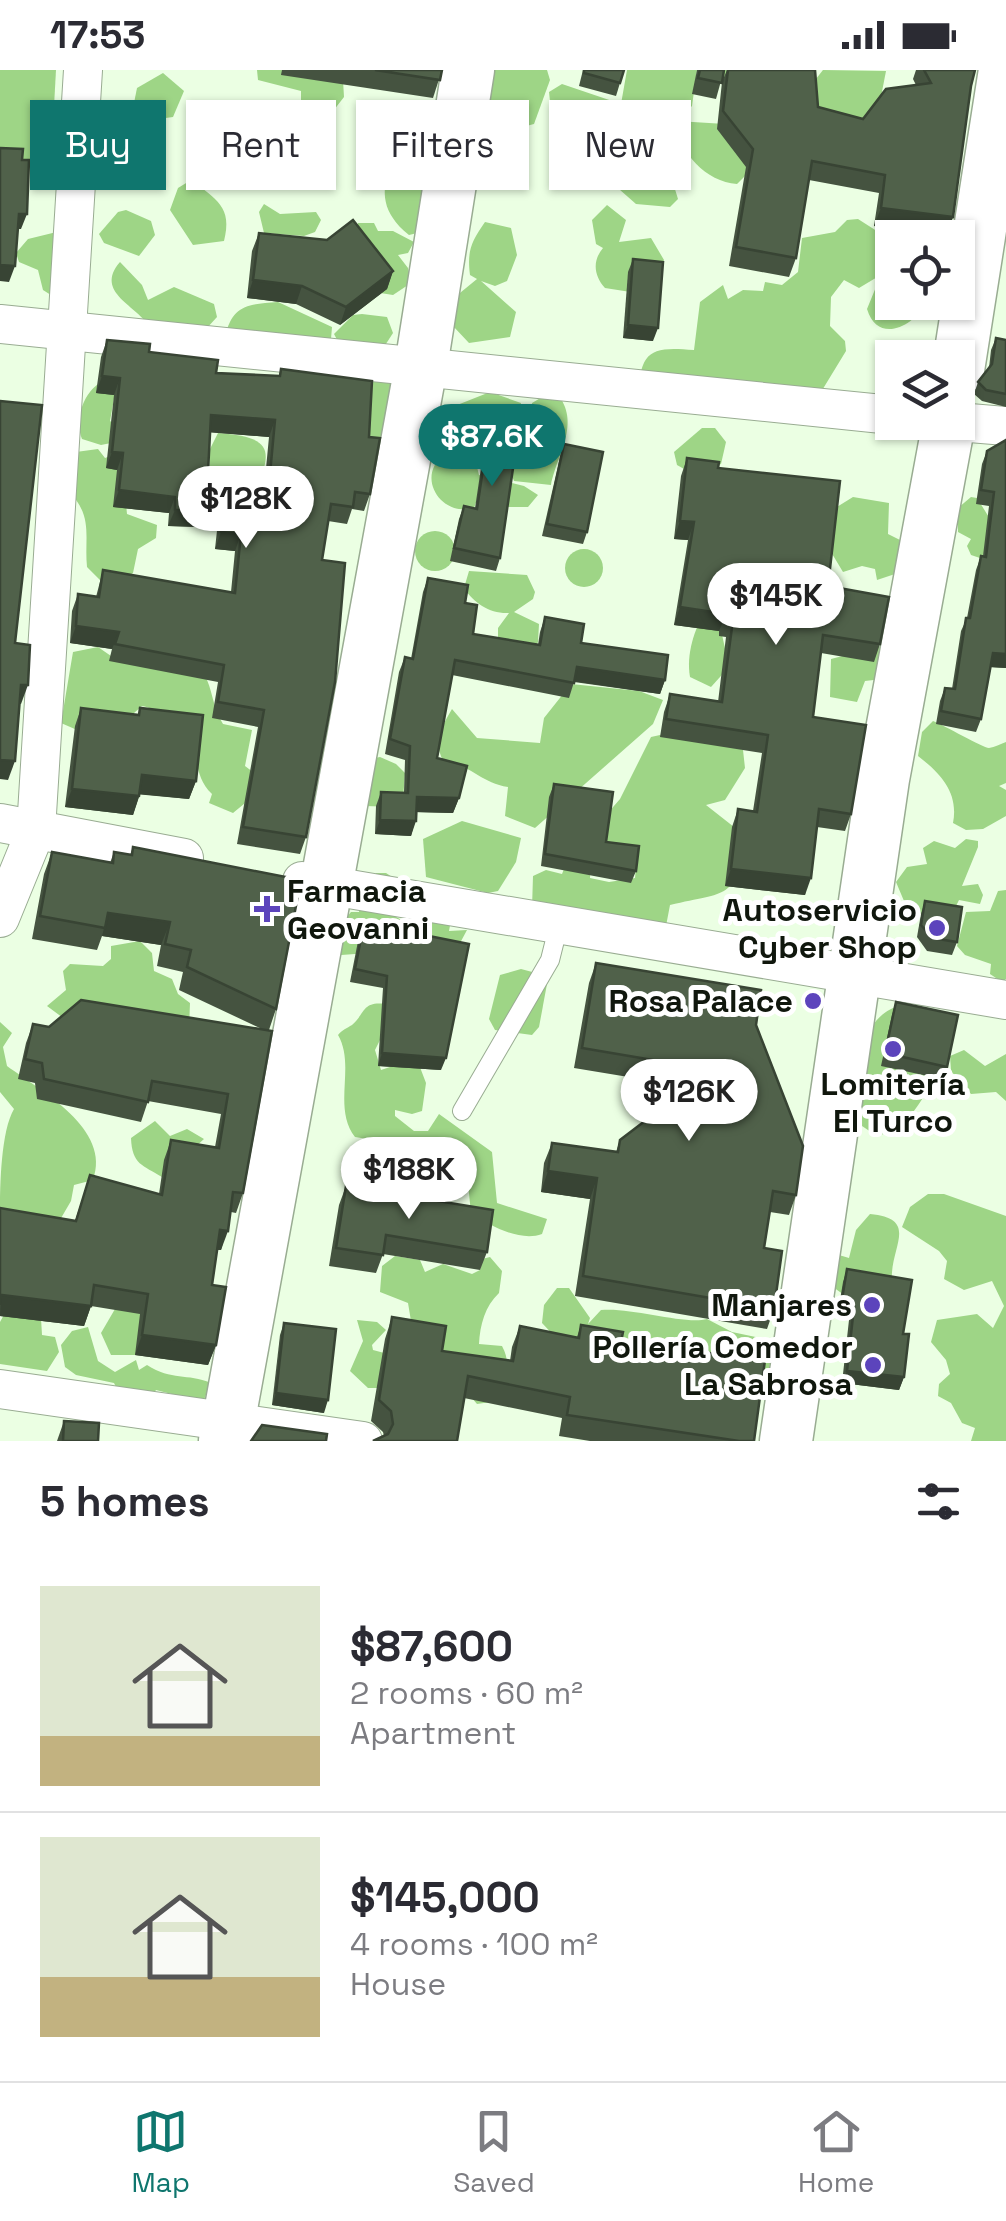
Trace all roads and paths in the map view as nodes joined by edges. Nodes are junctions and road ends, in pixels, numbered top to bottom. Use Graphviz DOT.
graph roads {
  1 [pos="83,70"];
  2 [pos="468,70"];
  3 [pos="1005,70"];
  4 [pos="0,324"];
  5 [pos="66,332"];
  6 [pos="963,340"];
  7 [pos="421,366"];
  8 [pos="875,413"];
  9 [pos="975,423"];
  10 [pos="1006,426"];
  11 [pos="946,440"];
  12 [pos="18,827"];
  13 [pos="228,867"];
  14 [pos="266,874"];
  15 [pos="323,885"];
  16 [pos="0,918"];
  17 [pos="559,924"];
  18 [pos="853,972"];
  19 [pos="1006,1000"];
  20 [pos="462,1111"];
  21 [pos="0,1389"];
  22 [pos="227,1430"];
  23 [pos="364,1441"];
  24 [pos="786,1441"];
  1 -- 5 [label="street"];
  2 -- 7 [label="main road"];
  3 -- 6 [label="main road"];
  4 -- 5 [label="street"];
  5 -- 7 [label="street"];
  5 -- 12 [label="street"];
  7 -- 8 [label="street"];
  7 -- 15 [label="main road"];
  9 -- 10 [label="street"];
  11 -- 18 [label="main road"];
  12 -- 13 [label="street"];
  12 -- 16 [label="street"];
  14 -- 15 [label="street"];
  15 -- 17 [label="street"];
  15 -- 22 [label="main road"];
  17 -- 18 [label="street"];
  17 -- 20 [label="lane"];
  18 -- 19 [label="street"];
  18 -- 24 [label="main road"];
  21 -- 22 [label="street"];
  22 -- 23 [label="street"];
}
